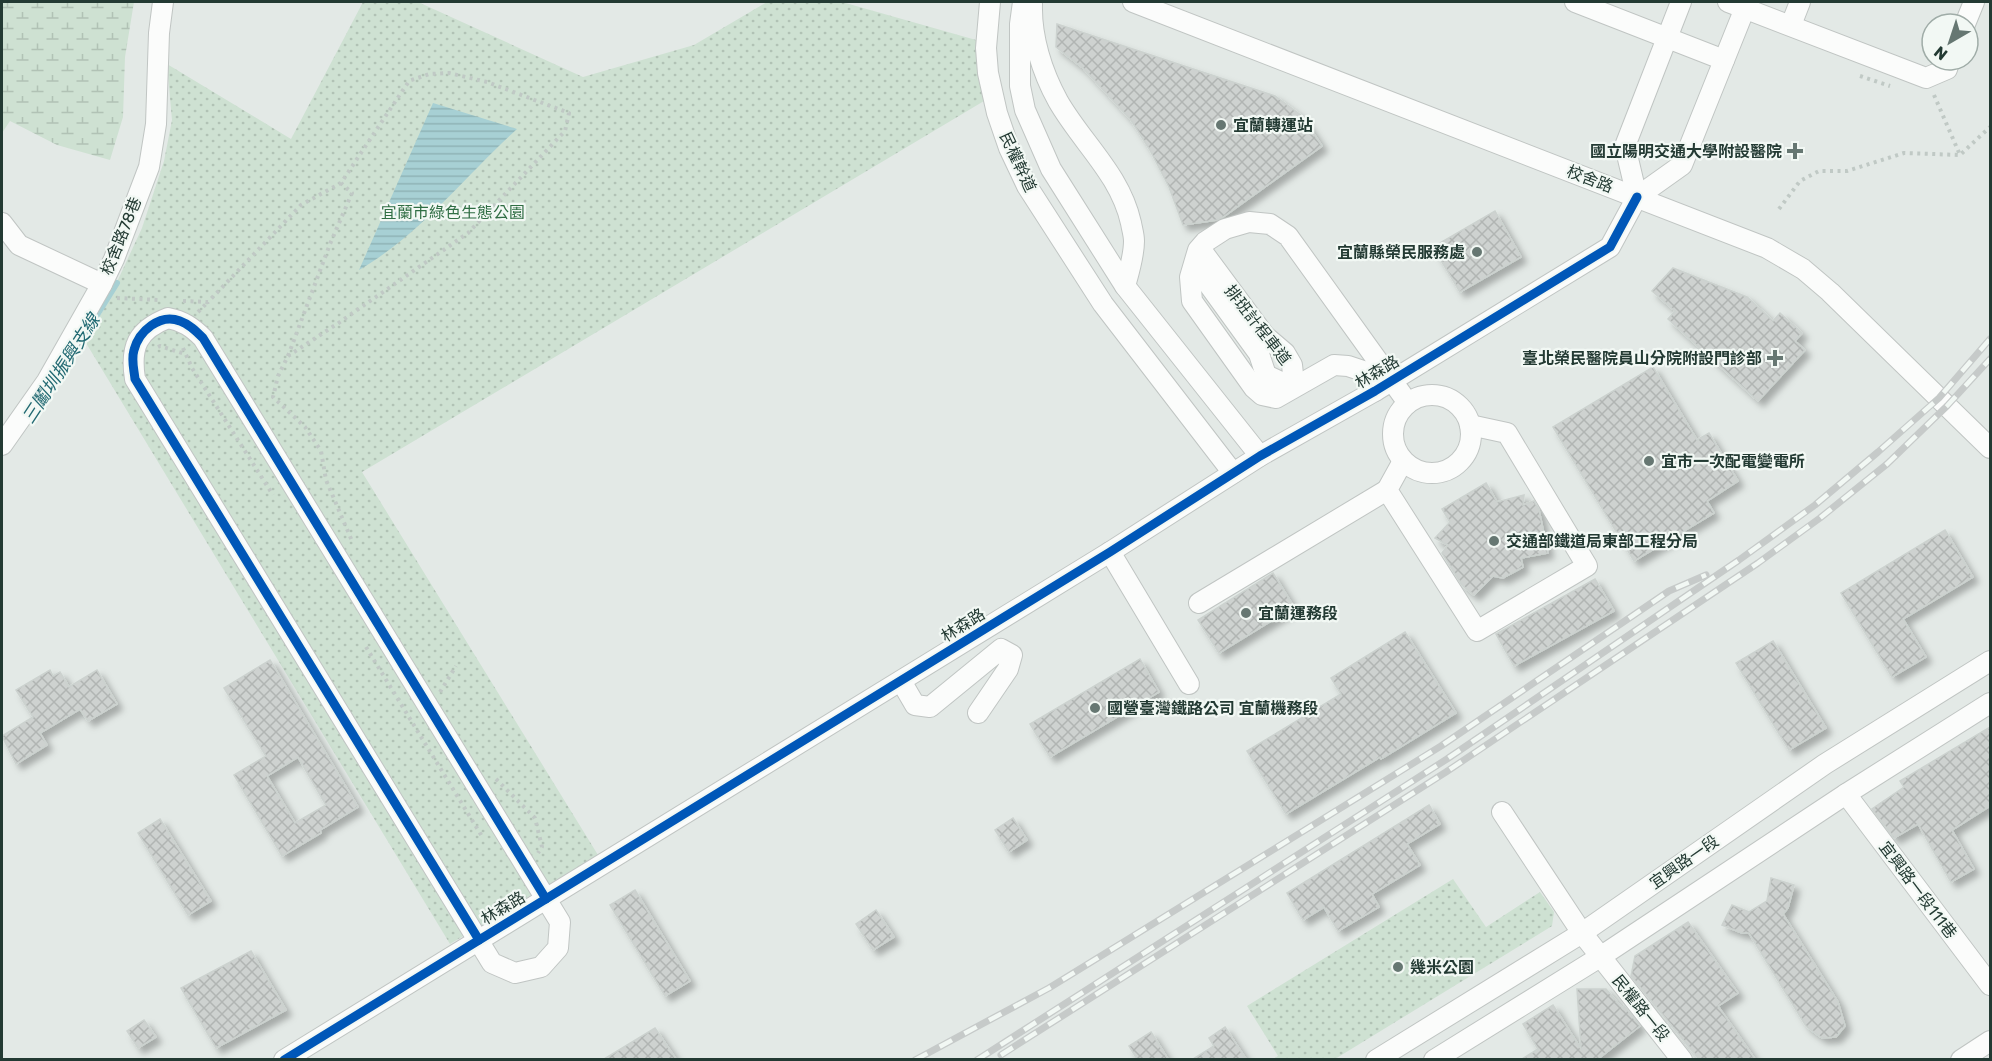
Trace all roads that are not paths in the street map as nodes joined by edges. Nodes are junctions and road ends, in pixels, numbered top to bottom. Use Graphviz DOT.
graph roads {
  1 [pos="163,2"];
  2 [pos="990,2"];
  3 [pos="1023,2"];
  4 [pos="1032,2"];
  5 [pos="1133,2"];
  6 [pos="1575,2"];
  7 [pos="1681,2"];
  8 [pos="1800,2"];
  9 [pos="1736,5"];
  10 [pos="1791,25"];
  11 [pos="1667,37"];
  12 [pos="1724,60"];
  13 [pos="1940,72"];
  14 [pos="1637,198"];
  15 [pos="2,224"];
  16 [pos="1201,248"];
  17 [pos="1125,286"];
  18 [pos="106,291"];
  19 [pos="1102,304"];
  20 [pos="1266,375"];
  21 [pos="1383,386"];
  22 [pos="1294,388"];
  23 [pos="1408,403"];
  24 [pos="1470,425"];
  25 [pos="2,445"];
  26 [pos="1990,448"];
  27 [pos="1260,456"];
  28 [pos="1403,461"];
  29 [pos="1233,473"];
  30 [pos="1387,490"];
  31 [pos="1110,552"];
  32 [pos="1199,603"];
  33 [pos="1990,662"];
  34 [pos="901,681"];
  35 [pos="1190,684"];
  36 [pos="1990,703"];
  37 [pos="978,713"];
  38 [pos="1846,794"];
  39 [pos="1502,812"];
  40 [pos="546,899"];
  41 [pos="1582,933"];
  42 [pos="478,940"];
  43 [pos="1600,957"];
  44 [pos="1990,985"];
  45 [pos="1988,1049"];
  46 [pos="284,1059"];
  47 [pos="1376,1059"];
  48 [pos="1434,1059"];
  49 [pos="1682,1059"];
  50 [pos="1961,1059"];
  1 -- 18 [label="street, 校舍路78巷"];
  2 -- 19 [label="street, 民權幹道"];
  3 -- 17 [label="street, 民權幹道"];
  4 -- 17 [label="street"];
  5 -- 14 [label="street, 校舍路"];
  6 -- 11 [label="street"];
  7 -- 11 [label="street"];
  8 -- 10 [label="street"];
  9 -- 10 [label="street"];
  9 -- 12 [label="street"];
  10 -- 13 [label="street"];
  11 -- 12 [label="street"];
  11 -- 14 [label="street"];
  12 -- 14 [label="street"];
  14 -- 21 [label="street, 林森路"];
  14 -- 26 [label="street, 校舍路"];
  15 -- 18 [label="street"];
  16 -- 20 [label="street, 排班計程車道"];
  16 -- 20 [label="street, 排班計程車道"];
  16 -- 21 [label="street"];
  16 -- 22 [label="street"];
  17 -- 19 [label="street"];
  17 -- 27 [label="street, 民權幹道"];
  18 -- 25 [label="street, 校舍路78巷"];
  19 -- 29 [label="street, 民權幹道"];
  20 -- 22 [label="street, 排班計程車道"];
  21 -- 22 [label="street"];
  21 -- 23 [label="street"];
  21 -- 27 [label="street, 林森路"];
  23 -- 24 [label="street"];
  23 -- 28 [label="street"];
  24 -- 28 [label="street"];
  24 -- 30 [label="street"];
  27 -- 29 [label="street, 林森路"];
  28 -- 30 [label="street"];
  29 -- 31 [label="street, 林森路"];
  30 -- 32 [label="street"];
  31 -- 34 [label="street, 林森路"];
  31 -- 35 [label="street"];
  33 -- 41 [label="street, 宜興路一段"];
  34 -- 37 [label="street"];
  34 -- 40 [label="street, 林森路"];
  36 -- 38 [label="street, 宜興路一段"];
  38 -- 43 [label="street, 宜興路一段"];
  38 -- 44 [label="street, 宜興路一段111巷"];
  39 -- 41 [label="street, 民權路一段"];
  40 -- 42 [label="street, 林森路"];
  40 -- 42 [label="street"];
  40 -- 42 [label="street"];
  41 -- 43 [label="street, 民權路一段"];
  41 -- 47 [label="street, 宜興路一段"];
  42 -- 46 [label="street, 林森路"];
  43 -- 48 [label="street, 宜興路一段"];
  43 -- 49 [label="street, 民權路一段"];
  45 -- 50 [label="street"];
}
